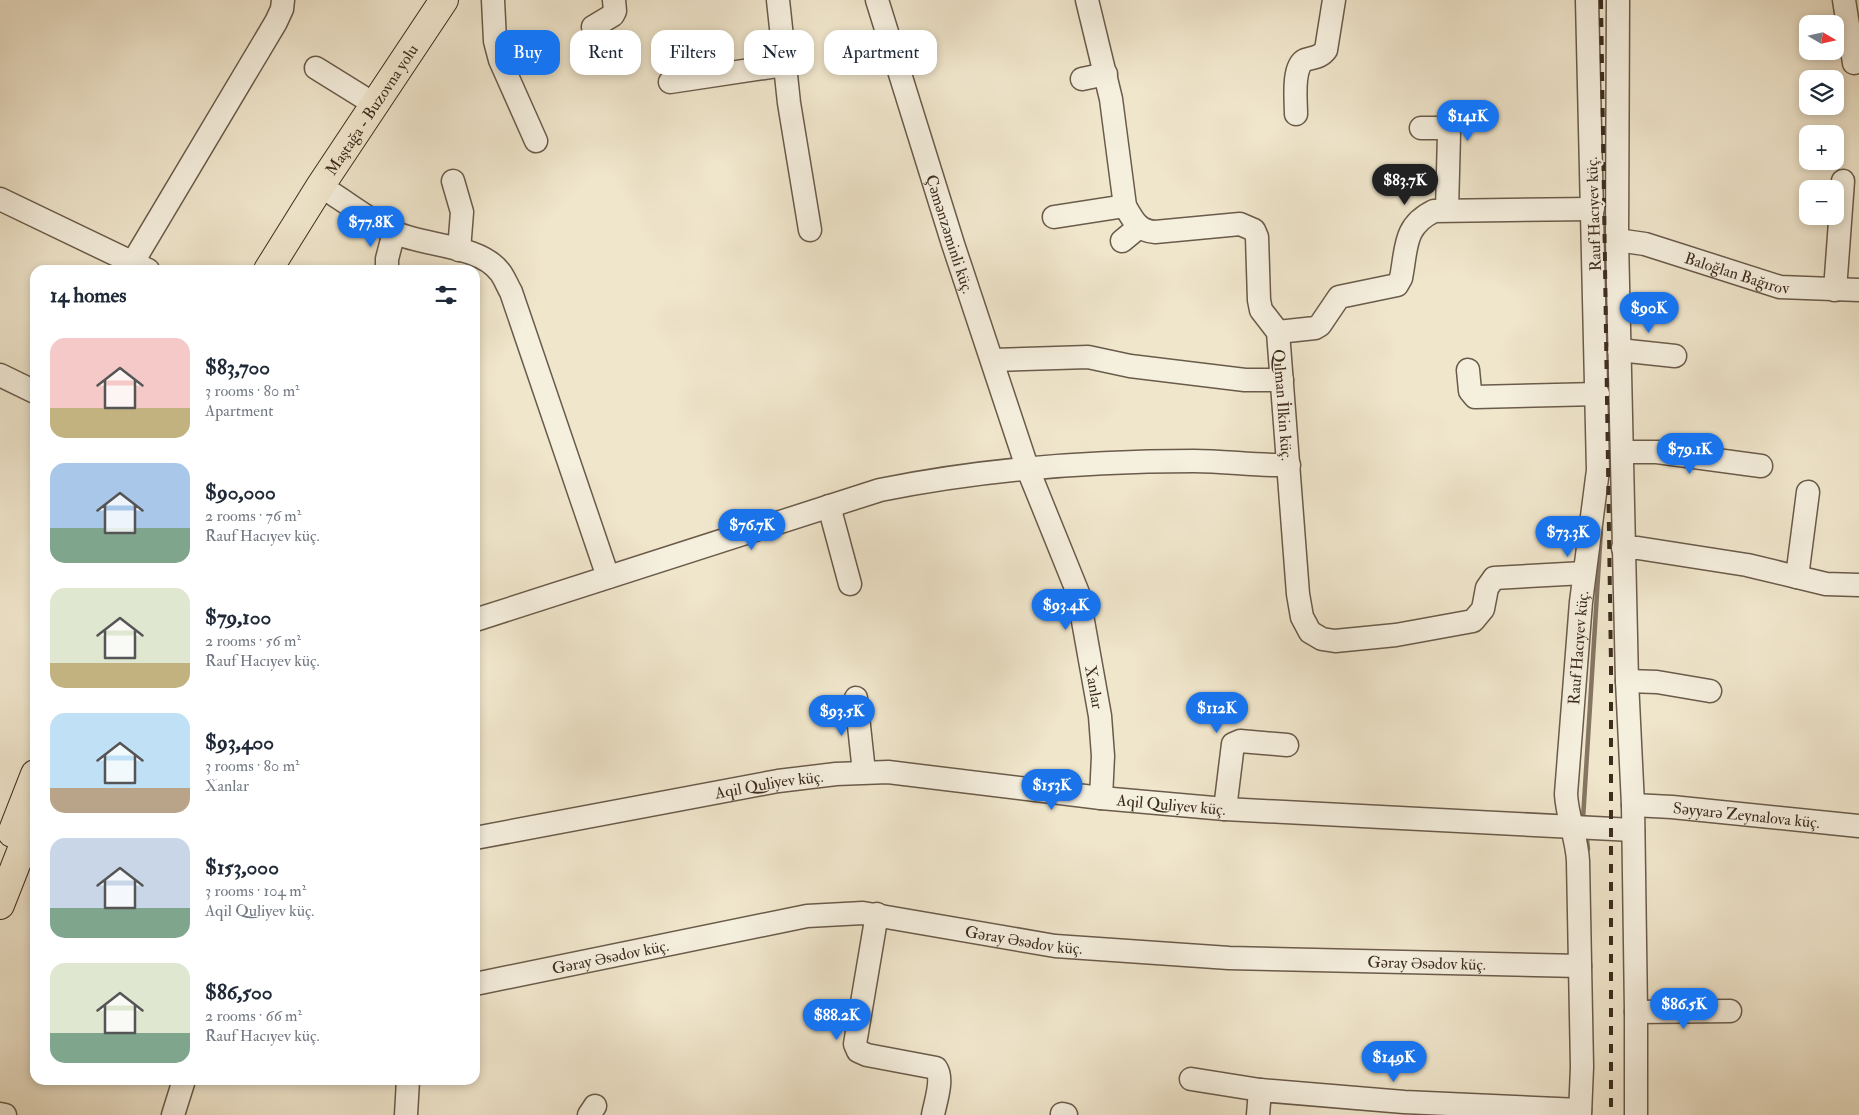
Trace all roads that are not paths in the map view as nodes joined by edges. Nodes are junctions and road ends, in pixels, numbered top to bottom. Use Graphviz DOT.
graph roads {
  1 [pos="283,0"];
  2 [pos="444,0"];
  3 [pos="461,0"];
  4 [pos="492,0"];
  5 [pos="614,0"];
  6 [pos="778,0"];
  7 [pos="877,0"];
  8 [pos="1087,0"];
  9 [pos="1334,0"];
  10 [pos="1587,0"];
  11 [pos="1618,0"];
  12 [pos="1844,0"];
  13 [pos="593,27"];
  14 [pos="781,30"];
  15 [pos="1854,63"];
  16 [pos="316,68"];
  17 [pos="744,71"];
  18 [pos="1106,74"];
  19 [pos="785,75"];
  20 [pos="1082,79"];
  21 [pos="670,82"];
  22 [pos="374,104"];
  23 [pos="1296,114"];
  24 [pos="1421,128"];
  25 [pos="536,141"];
  26 [pos="453,181"];
  27 [pos="327,190"];
  28 [pos="0,199"];
  29 [pos="1126,206"];
  30 [pos="1593,209"];
  31 [pos="1447,210"];
  32 [pos="1054,216"];
  33 [pos="1840,225"];
  34 [pos="810,230"];
  35 [pos="394,232"];
  36 [pos="1617,240"];
  37 [pos="459,250"];
  38 [pos="139,265"];
  39 [pos="142,265"];
  40 [pos="272,265"];
  41 [pos="289,265"];
  42 [pos="387,265"];
  43 [pos="1835,290"];
  44 [pos="1859,290"];
  45 [pos="1278,332"];
  46 [pos="1619,350"];
  47 [pos="1675,356"];
  48 [pos="992,360"];
  49 [pos="1468,370"];
  50 [pos="0,375"];
  51 [pos="1282,380"];
  52 [pos="30,390"];
  53 [pos="1598,394"];
  54 [pos="1622,452"];
  55 [pos="1289,465"];
  56 [pos="1760,466"];
  57 [pos="1026,467"];
  58 [pos="1808,492"];
  59 [pos="1596,502"];
  60 [pos="1623,502"];
  61 [pos="829,506"];
  62 [pos="1623,548"];
  63 [pos="1584,573"];
  64 [pos="608,577"];
  65 [pos="1797,577"];
  66 [pos="850,584"];
  67 [pos="1859,585"];
  68 [pos="480,618"];
  69 [pos="1627,681"];
  70 [pos="1710,691"];
  71 [pos="856,698"];
  72 [pos="1287,745"];
  73 [pos="864,772"];
  74 [pos="30,787"];
  75 [pos="1101,798"];
  76 [pos="1633,805"];
  77 [pos="1225,809"];
  78 [pos="1572,826"];
  79 [pos="1859,826"];
  80 [pos="30,829"];
  81 [pos="1633,830"];
  82 [pos="480,837"];
  83 [pos="0,863"];
  84 [pos="0,905"];
  85 [pos="877,914"];
  86 [pos="1580,966"];
  87 [pos="480,983"];
  88 [pos="1730,1011"];
  89 [pos="1636,1012"];
  90 [pos="1191,1079"];
  91 [pos="182,1085"];
  92 [pos="408,1085"];
  93 [pos="1260,1090"];
  94 [pos="1580,1113"];
  95 [pos="0,1114"];
  96 [pos="1062,1114"];
  97 [pos="5,1115"];
  98 [pos="173,1115"];
  99 [pos="406,1115"];
  100 [pos="933,1115"];
  101 [pos="1066,1115"];
  102 [pos="1258,1115"];
  103 [pos="1636,1115"];
  1 -- 39 [label="street"];
  2 -- 22 [label="main road, Maştağa - Buzovna yolu"];
  3 -- 27 [label="main road"];
  4 -- 25 [label="street"];
  5 -- 13 [label="street"];
  6 -- 14 [label="street"];
  7 -- 48 [label="street, Çəmənzəminli küç."];
  8 -- 18 [label="street, Qılman İlkin küç."];
  9 -- 23 [label="street"];
  10 -- 30 [label="street, Rauf Hacıyev küç."];
  11 -- 36 [label="street, Rauf Hacıyev küç."];
  12 -- 15 [label="street"];
  16 -- 22 [label="street"];
  17 -- 21 [label="street"];
  18 -- 20 [label="street"];
  18 -- 29 [label="street, Qılman İlkin küç."];
  19 -- 34 [label="street"];
  22 -- 27 [label="main road, Maştağa - Buzovna yolu"];
  24 -- 31 [label="street"];
  26 -- 37 [label="street"];
  27 -- 35 [label="street"];
  27 -- 40 [label="main road, Maştağa - Buzovna yolu"];
  27 -- 41 [label="main road"];
  28 -- 38 [label="street"];
  29 -- 32 [label="street"];
  29 -- 45 [label="street, Qılman İlkin küç."];
  30 -- 31 [label="street"];
  30 -- 53 [label="street, Rauf Hacıyev küç."];
  31 -- 45 [label="street"];
  33 -- 43 [label="street"];
  35 -- 37 [label="street"];
  35 -- 42 [label="street"];
  36 -- 43 [label="street, Baloğlan Bağırov"];
  36 -- 46 [label="street, Rauf Hacıyev küç."];
  37 -- 64 [label="street"];
  43 -- 44 [label="street, Baloğlan Bağırov"];
  45 -- 51 [label="street, Qılman İlkin küç."];
  46 -- 47 [label="street"];
  46 -- 54 [label="street, Rauf Hacıyev küç."];
  48 -- 51 [label="street"];
  48 -- 57 [label="street, Çəmənzəminli küç."];
  49 -- 53 [label="street"];
  50 -- 52 [label="street"];
  51 -- 55 [label="street, Qılman İlkin küç."];
  53 -- 59 [label="street, Rauf Hacıyev küç."];
  54 -- 56 [label="street"];
  54 -- 60 [label="street, Rauf Hacıyev küç."];
  55 -- 57 [label="street"];
  55 -- 63 [label="street, Qılman İlkin küç."];
  57 -- 61 [label="street"];
  57 -- 75 [label="street, Xanlar"];
  58 -- 65 [label="street"];
  59 -- 60 [label="street"];
  59 -- 63 [label="street, Rauf Hacıyev küç."];
  60 -- 62 [label="street, Rauf Hacıyev küç."];
  61 -- 64 [label="street"];
  61 -- 66 [label="street"];
  62 -- 65 [label="street"];
  62 -- 69 [label="street, Rauf Hacıyev küç."];
  63 -- 78 [label="street, Rauf Hacıyev küç."];
  64 -- 68 [label="street"];
  65 -- 67 [label="street"];
  69 -- 70 [label="street"];
  69 -- 76 [label="street, Rauf Hacıyev küç."];
  71 -- 73 [label="street"];
  72 -- 77 [label="street"];
  73 -- 75 [label="street, Aqil Quliyev küç."];
  73 -- 82 [label="street, Aqil Quliyev küç."];
  74 -- 83 [label="main road"];
  75 -- 77 [label="street, Aqil Quliyev küç."];
  76 -- 79 [label="street, Səyyarə Zeynalova küç."];
  76 -- 81 [label="street, Rauf Hacıyev küç."];
  77 -- 78 [label="street, Aqil Quliyev küç."];
  78 -- 81 [label="street, Aqil Quliyev küç."];
  78 -- 86 [label="street, Rauf Hacıyev küç."];
  80 -- 84 [label="main road"];
  81 -- 89 [label="street, Rauf Hacıyev küç."];
  85 -- 86 [label="street, Gəray Əsədov küç."];
  85 -- 87 [label="street, Gəray Əsədov küç."];
  85 -- 100 [label="street"];
  86 -- 94 [label="street, Rauf Hacıyev küç."];
  88 -- 89 [label="street"];
  89 -- 103 [label="street, Rauf Hacıyev küç."];
  90 -- 93 [label="street"];
  91 -- 98 [label="street"];
  92 -- 99 [label="street"];
  93 -- 94 [label="street"];
  93 -- 102 [label="street"];
  95 -- 97 [label="street"];
  96 -- 101 [label="street"];
}
